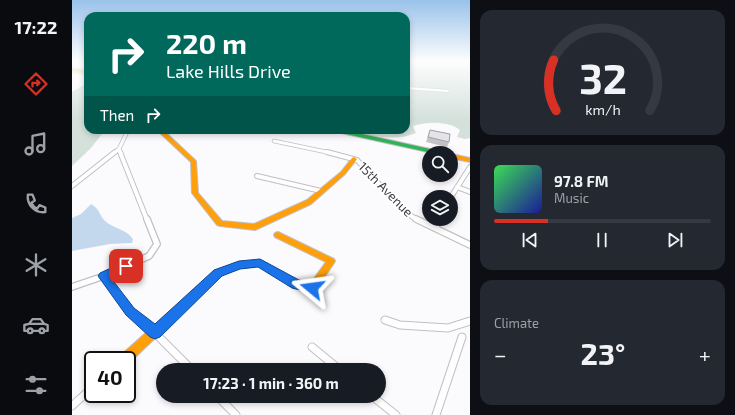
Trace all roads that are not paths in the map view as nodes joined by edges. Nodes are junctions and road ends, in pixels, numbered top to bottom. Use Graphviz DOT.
graph roads {
  1 [pos="410,88"];
  2 [pos="448,91"];
  3 [pos="126,134"];
  4 [pos="164,134"];
  5 [pos="355,134"];
  6 [pos="274,141"];
  7 [pos="120,149"];
  8 [pos="422,149"];
  9 [pos="458,157"];
  10 [pos="354,159"];
  11 [pos="470,160"];
  12 [pos="470,167"];
  13 [pos="257,176"];
  14 [pos="72,186"];
  15 [pos="456,187"];
  16 [pos="454,190"];
  17 [pos="321,191"];
  18 [pos="470,192"];
  19 [pos="435,228"];
  20 [pos="278,235"];
  21 [pos="470,245"];
  22 [pos="104,276"];
  23 [pos="72,287"];
  24 [pos="385,320"];
  25 [pos="470,321"];
  26 [pos="155,333"];
  27 [pos="462,337"];
  28 [pos="312,347"];
  29 [pos="134,351"];
  30 [pos="185,363"];
  31 [pos="331,363"];
  32 [pos="84,395"];
  33 [pos="224,403"];
  34 [pos="381,403"];
  35 [pos="72,406"];
  36 [pos="236,415"];
  37 [pos="396,415"];
  38 [pos="436,415"];
  1 -- 2 [label="street"];
  3 -- 7 [label="street"];
  4 -- 17 [label="street"];
  5 -- 8 [label="street"];
  6 -- 10 [label="street, 15th Avenue"];
  7 -- 14 [label="street"];
  7 -- 22 [label="street"];
  9 -- 11 [label="street"];
  10 -- 17 [label="street"];
  10 -- 19 [label="street, 15th Avenue"];
  12 -- 15 [label="street"];
  13 -- 17 [label="street"];
  15 -- 16 [label="street"];
  15 -- 18 [label="street"];
  19 -- 21 [label="street, 15th Avenue"];
  20 -- 26 [label="street"];
  22 -- 23 [label="street"];
  22 -- 26 [label="street"];
  24 -- 25 [label="street"];
  26 -- 29 [label="street"];
  26 -- 30 [label="street"];
  27 -- 38 [label="street"];
  28 -- 31 [label="street"];
  32 -- 35 [label="street"];
  33 -- 36 [label="street"];
  34 -- 37 [label="street"];
}
